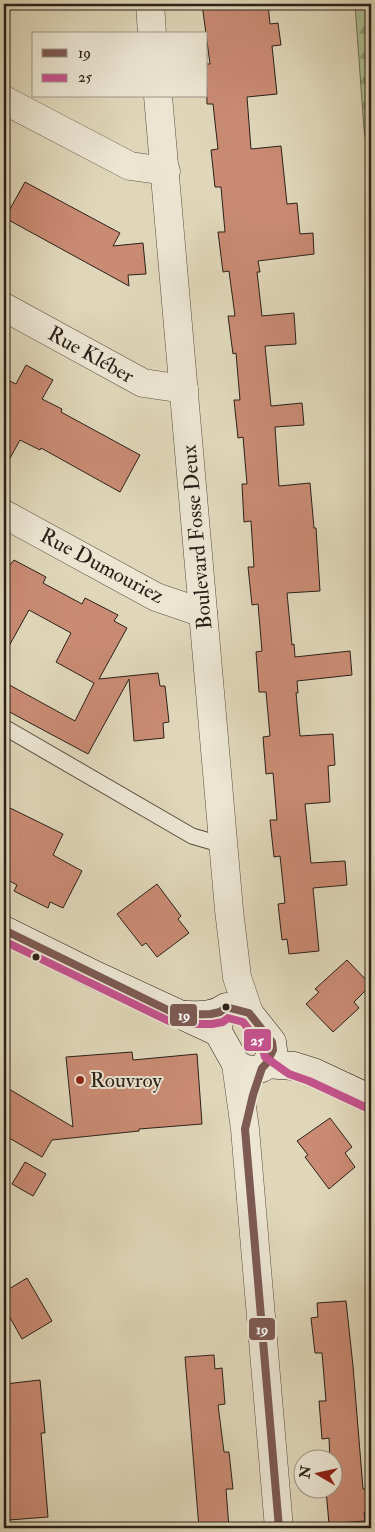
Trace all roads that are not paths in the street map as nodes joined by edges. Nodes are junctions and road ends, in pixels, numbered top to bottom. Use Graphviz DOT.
graph roads {
  1 [pos="150,4"];
  2 [pos="152,32"];
  3 [pos="158,98"];
  4 [pos="4,100"];
  5 [pos="166,171"];
  6 [pos="4,307"];
  7 [pos="184,388"];
  8 [pos="4,514"];
  9 [pos="203,614"];
  10 [pos="4,726"];
  11 [pos="223,845"];
  12 [pos="4,930"];
  13 [pos="228,1016"];
  14 [pos="266,1062"];
  15 [pos="371,1099"];
  16 [pos="279,1528"];
  1 -- 2 [label="street"];
  3 -- 5 [label="street, Boulevard Fosse Deux"];
  4 -- 5 [label="street"];
  5 -- 7 [label="street, Boulevard Fosse Deux"];
  6 -- 7 [label="street, Rue Kléber"];
  7 -- 9 [label="street, Boulevard Fosse Deux"];
  8 -- 9 [label="street, Rue Dumouriez"];
  9 -- 11 [label="street, Boulevard Fosse Deux"];
  10 -- 11 [label="lane"];
  11 -- 13 [label="street, Boulevard Fosse Deux"];
  12 -- 13 [label="street"];
  13 -- 14 [label="street"];
  13 -- 14 [label="street"];
  14 -- 15 [label="street"];
  14 -- 16 [label="street"];
}
